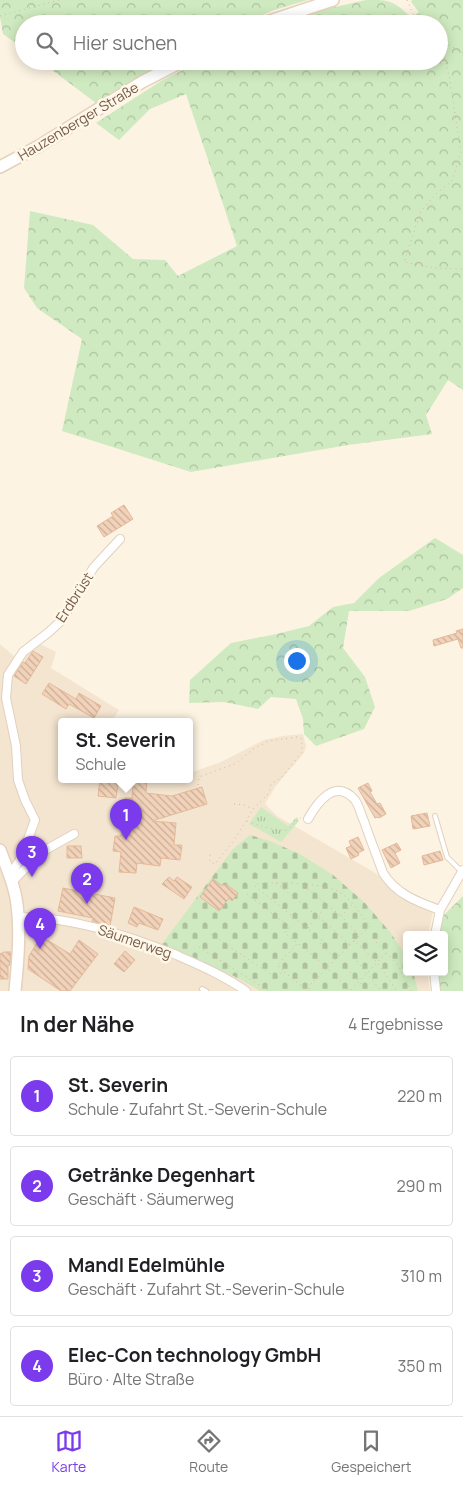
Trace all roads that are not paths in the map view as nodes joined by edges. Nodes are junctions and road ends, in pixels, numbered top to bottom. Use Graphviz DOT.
graph roads {
  1 [pos="333,0"];
  2 [pos="288,15"];
  3 [pos="165,70"];
  4 [pos="0,166"];
  5 [pos="120,540"];
  6 [pos="3,699"];
  7 [pos="435,816"];
  8 [pos="308,820"];
  9 [pos="74,834"];
  10 [pos="0,850"];
  11 [pos="463,871"];
  12 [pos="11,878"];
  13 [pos="440,910"];
  14 [pos="17,916"];
  15 [pos="436,931"];
  16 [pos="434,976"];
  17 [pos="15,991"];
  18 [pos="246,991"];
  19 [pos="436,991"];
  1 -- 2 [label="main road"];
  3 -- 4 [label="main road, Hauzenberger Straße"];
  5 -- 6 [label="street, Erdbrüst"];
  6 -- 12 [label="street, Erdbrüst"];
  7 -- 11 [label="lane"];
  8 -- 13 [label="street"];
  9 -- 12 [label="street"];
  10 -- 12 [label="main road"];
  11 -- 13 [label="street"];
  12 -- 14 [label="main road"];
  13 -- 15 [label="street"];
  14 -- 17 [label="main road"];
  14 -- 18 [label="street, Säumerweg"];
  16 -- 19 [label="street"];
}
